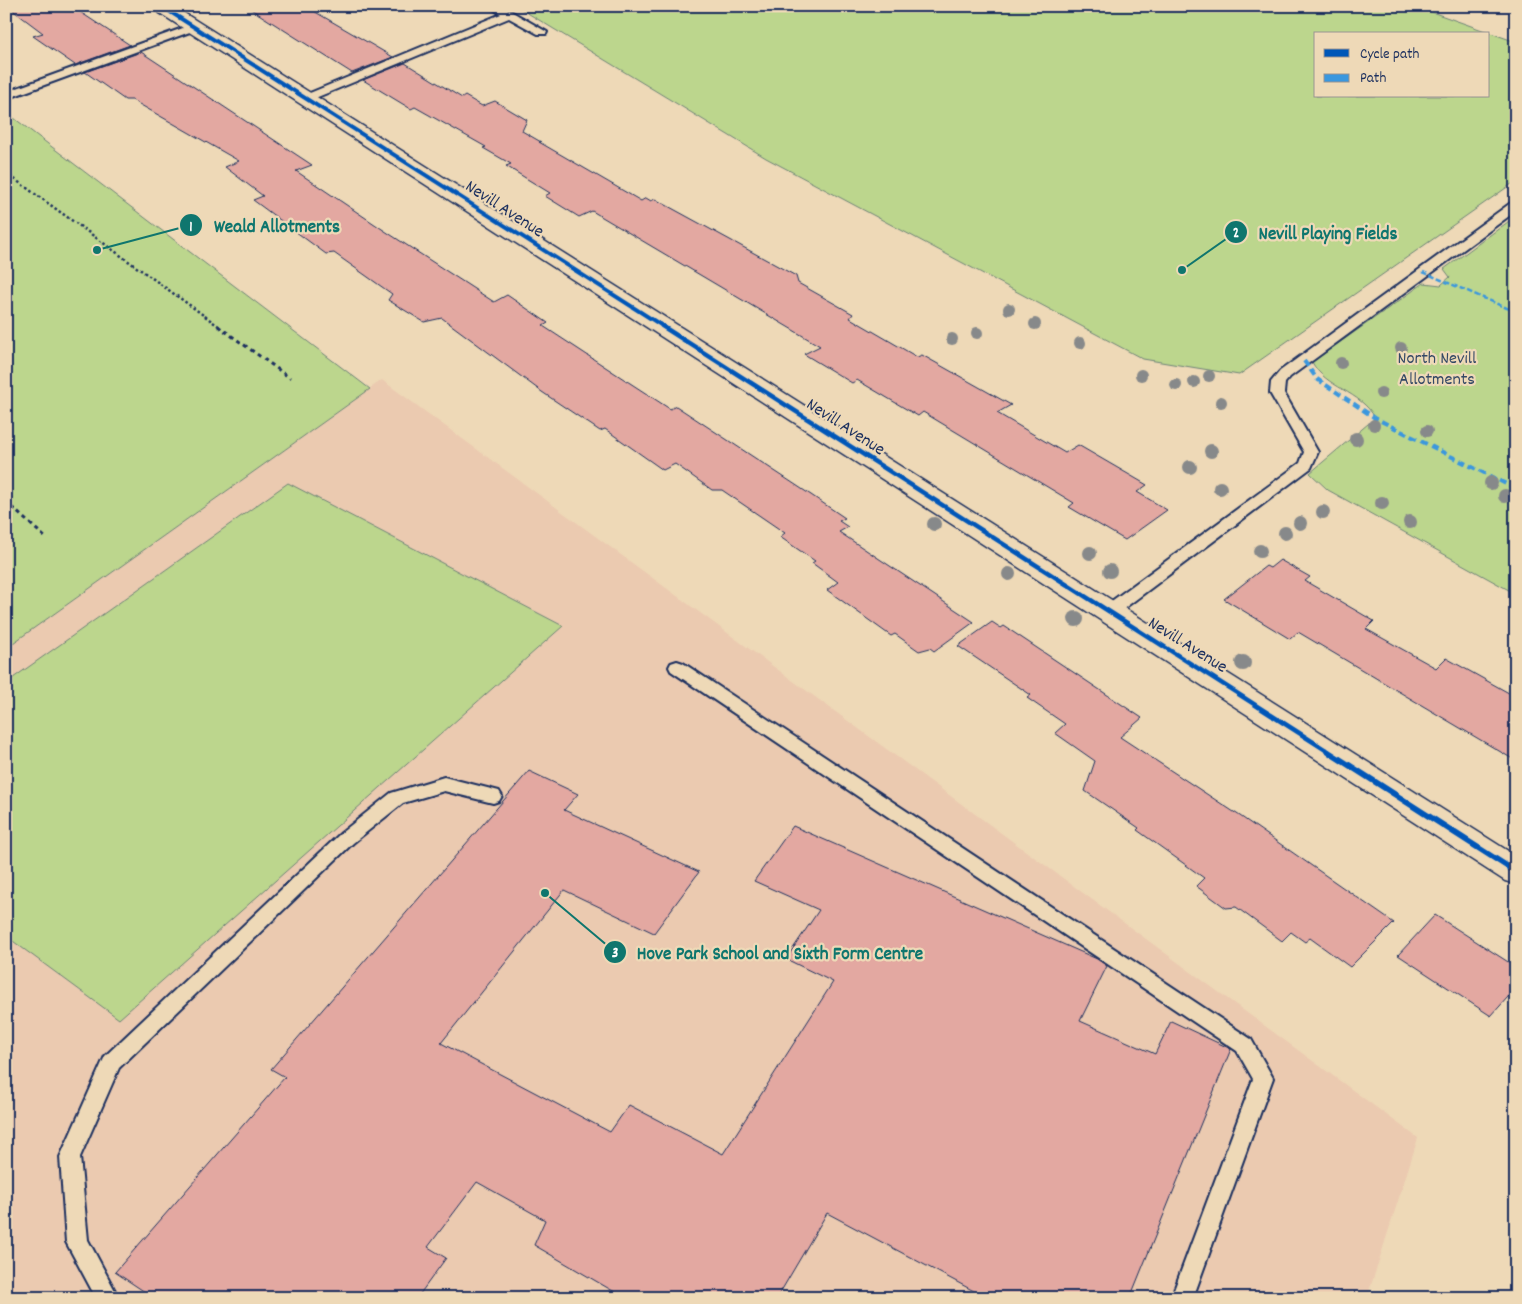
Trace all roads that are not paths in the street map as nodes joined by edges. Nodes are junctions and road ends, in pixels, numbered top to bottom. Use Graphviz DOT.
graph roads {
  1 [pos="161,6"];
  2 [pos="494,6"];
  3 [pos="509,14"];
  4 [pos="194,27"];
  5 [pos="542,32"];
  6 [pos="6,96"];
  7 [pos="304,99"];
  8 [pos="1516,205"];
  9 [pos="1312,452"];
  10 [pos="1108,612"];
  11 [pos="677,667"];
  12 [pos="493,796"];
  13 [pos="1516,872"];
  14 [pos="108,1298"];
  15 [pos="1182,1298"];
  1 -- 4 [label="street, Nevill Avenue"];
  2 -- 3 [label="lane"];
  3 -- 5 [label="lane"];
  3 -- 7 [label="lane"];
  4 -- 6 [label="lane"];
  4 -- 7 [label="street, Nevill Avenue"];
  7 -- 10 [label="street, Nevill Avenue"];
  8 -- 9 [label="lane"];
  9 -- 10 [label="lane"];
  10 -- 13 [label="street, Nevill Avenue"];
  11 -- 15 [label="lane"];
  12 -- 14 [label="lane"];
}
